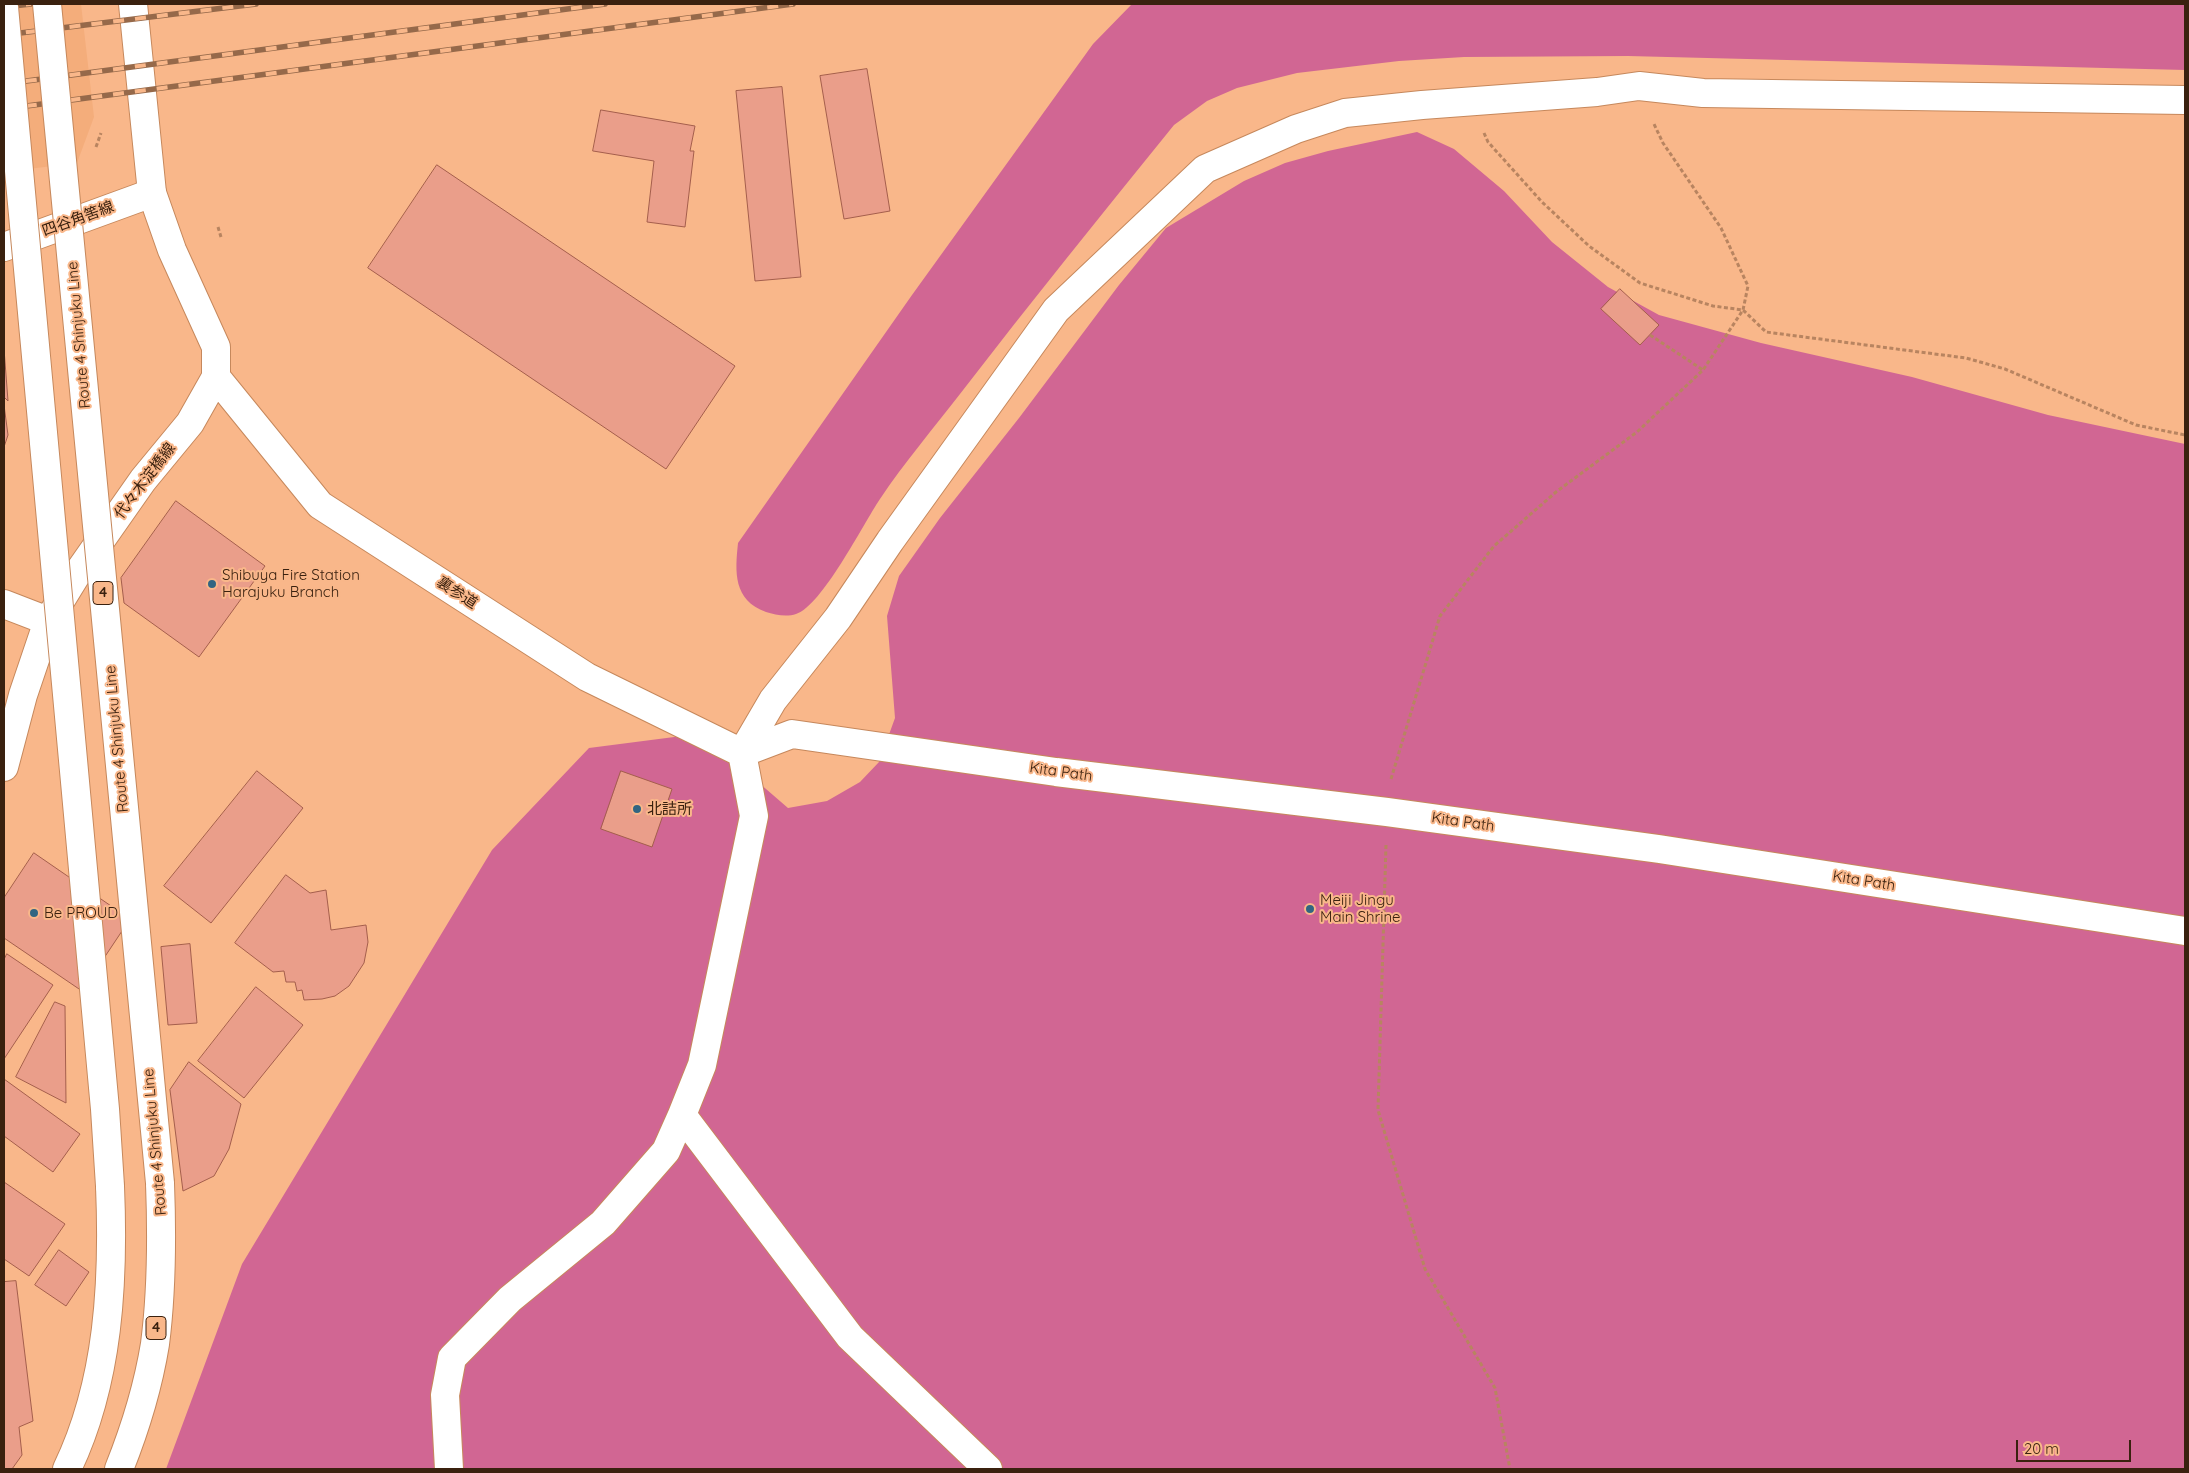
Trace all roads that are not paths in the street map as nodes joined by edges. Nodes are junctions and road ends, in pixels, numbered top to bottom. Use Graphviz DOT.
graph roads {
  1 [pos="47,4"];
  2 [pos="132,4"];
  3 [pos="4,7"];
  4 [pos="2185,100"];
  5 [pos="152,193"];
  6 [pos="4,246"];
  7 [pos="216,377"];
  8 [pos="4,604"];
  9 [pos="48,621"];
  10 [pos="742,753"];
  11 [pos="4,766"];
  12 [pos="2185,931"];
  13 [pos="682,1115"];
  14 [pos="66,1469"];
  15 [pos="119,1469"];
  16 [pos="449,1469"];
  17 [pos="988,1469"];
  1 -- 15 [label="main road, Route 4 Shinjuku Line / 4, bridge"];
  2 -- 5 [label="main road, 代々木淀橋線"];
  3 -- 14 [label="main road, bridge"];
  4 -- 10 [label="main road"];
  5 -- 6 [label="main road, 四谷角筈線"];
  5 -- 7 [label="main road, 代々木淀橋線"];
  7 -- 9 [label="main road, 代々木淀橋線"];
  7 -- 10 [label="main road, 裏参道"];
  8 -- 9 [label="main road"];
  9 -- 11 [label="main road, 代々木淀橋線"];
  10 -- 12 [label="main road, Kita Path"];
  10 -- 13 [label="main road"];
  13 -- 16 [label="main road"];
  13 -- 17 [label="main road"];
}
